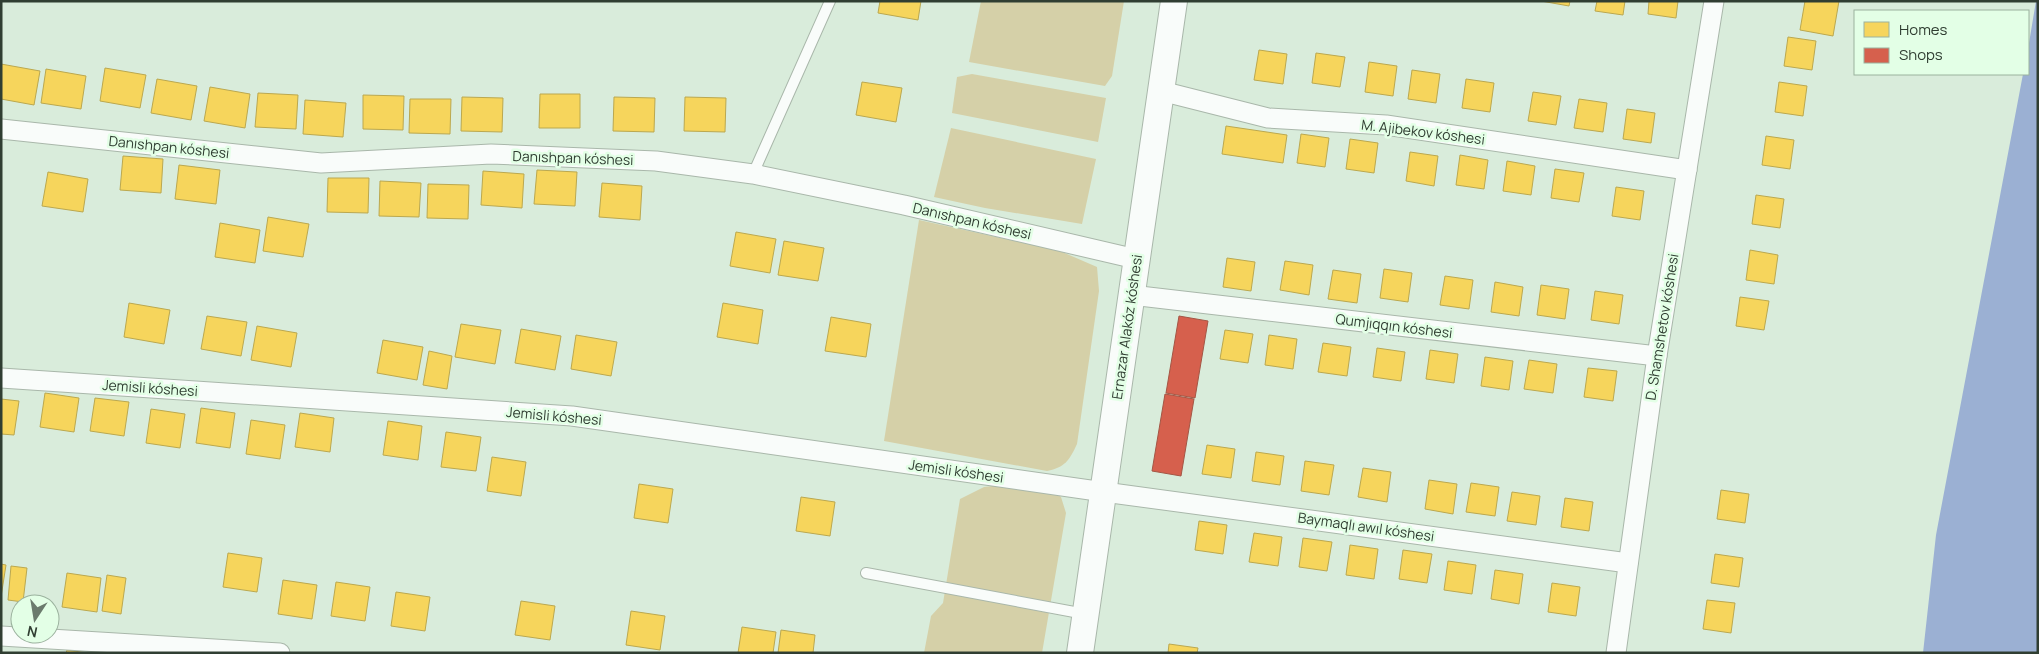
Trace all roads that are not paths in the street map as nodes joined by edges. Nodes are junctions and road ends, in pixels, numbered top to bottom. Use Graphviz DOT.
graph roads {
  1 [pos="830,1"];
  2 [pos="1174,1"];
  3 [pos="1714,1"];
  4 [pos="1161,91"];
  5 [pos="1,129"];
  6 [pos="1687,170"];
  7 [pos="753,174"];
  8 [pos="1136,258"];
  9 [pos="1132,295"];
  10 [pos="1657,356"];
  11 [pos="1,378"];
  12 [pos="1104,492"];
  13 [pos="1628,563"];
  14 [pos="866,573"];
  15 [pos="1086,614"];
  16 [pos="1,636"];
  17 [pos="280,653"];
  18 [pos="1080,653"];
  19 [pos="1616,653"];
  1 -- 7 [label="lane"];
  2 -- 4 [label="main road, Ernazar Alakóz kóshesi"];
  3 -- 6 [label="street, D. Shamshetov kóshesi"];
  4 -- 6 [label="street, M. Ajibekov kóshesi"];
  4 -- 8 [label="main road, Ernazar Alakóz kóshesi"];
  5 -- 7 [label="street, Danıshpan kóshesi"];
  6 -- 10 [label="street, D. Shamshetov kóshesi"];
  7 -- 8 [label="street, Danıshpan kóshesi"];
  8 -- 9 [label="main road, Ernazar Alakóz kóshesi"];
  9 -- 10 [label="street, Qumjıqqın kóshesi"];
  9 -- 12 [label="main road, Ernazar Alakóz kóshesi"];
  10 -- 13 [label="street, D. Shamshetov kóshesi"];
  11 -- 12 [label="street, Jemisli kóshesi"];
  12 -- 13 [label="street, Baymaqlı awıl kóshesi"];
  12 -- 15 [label="main road, Ernazar Alakóz kóshesi"];
  13 -- 19 [label="street, D. Shamshetov kóshesi"];
  14 -- 15 [label="lane"];
  15 -- 18 [label="main road, Ernazar Alakóz kóshesi"];
  16 -- 17 [label="street"];
}
